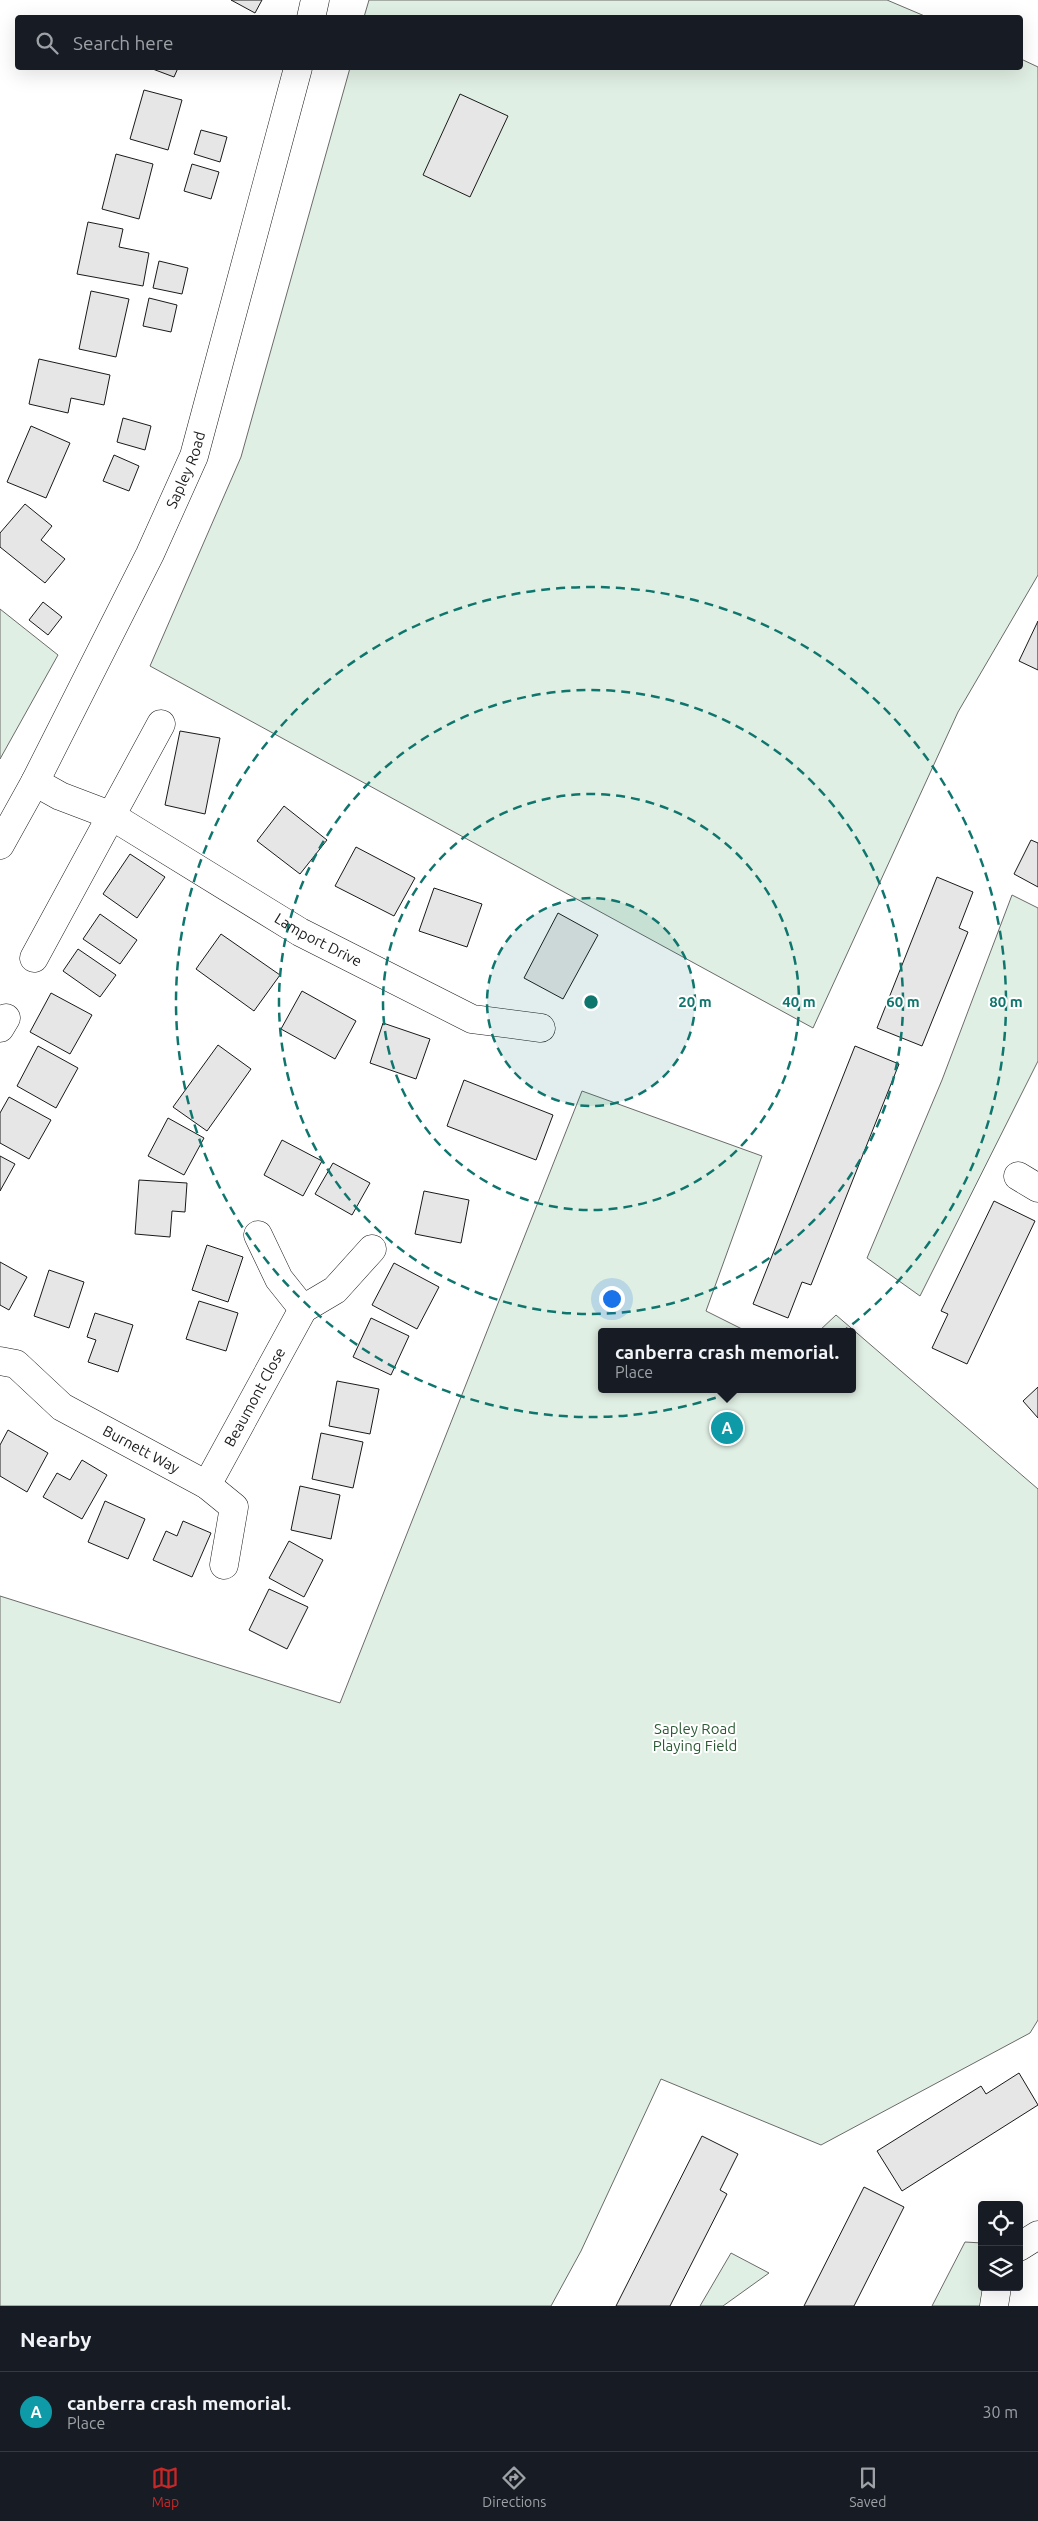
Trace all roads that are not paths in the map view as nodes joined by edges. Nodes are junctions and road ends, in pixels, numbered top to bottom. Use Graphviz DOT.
graph roads {
  1 [pos="315,0"];
  2 [pos="312,15"];
  3 [pos="297,70"];
  4 [pos="161,724"];
  5 [pos="35,782"];
  6 [pos="110,816"];
  7 [pos="0,846"];
  8 [pos="34,958"];
  9 [pos="541,1028"];
  10 [pos="258,1235"];
  11 [pos="372,1249"];
  12 [pos="303,1309"];
  13 [pos="0,1361"];
  14 [pos="207,1485"];
  15 [pos="224,1565"];
  16 [pos="1038,2234"];
  17 [pos="1020,2246"];
  18 [pos="996,2291"];
  19 [pos="994,2306"];
  1 -- 2 [label="street"];
  3 -- 5 [label="street, Sapley Road"];
  4 -- 6 [label="street"];
  5 -- 6 [label="street, Lamport Drive"];
  5 -- 7 [label="street, Sapley Road"];
  6 -- 8 [label="street"];
  6 -- 9 [label="street, Lamport Drive"];
  10 -- 12 [label="street"];
  11 -- 12 [label="street"];
  12 -- 14 [label="street, Beaumont Close"];
  13 -- 14 [label="street, Burnett Way"];
  14 -- 15 [label="street, Burnett Way"];
  16 -- 17 [label="street"];
  18 -- 19 [label="street"];
}
